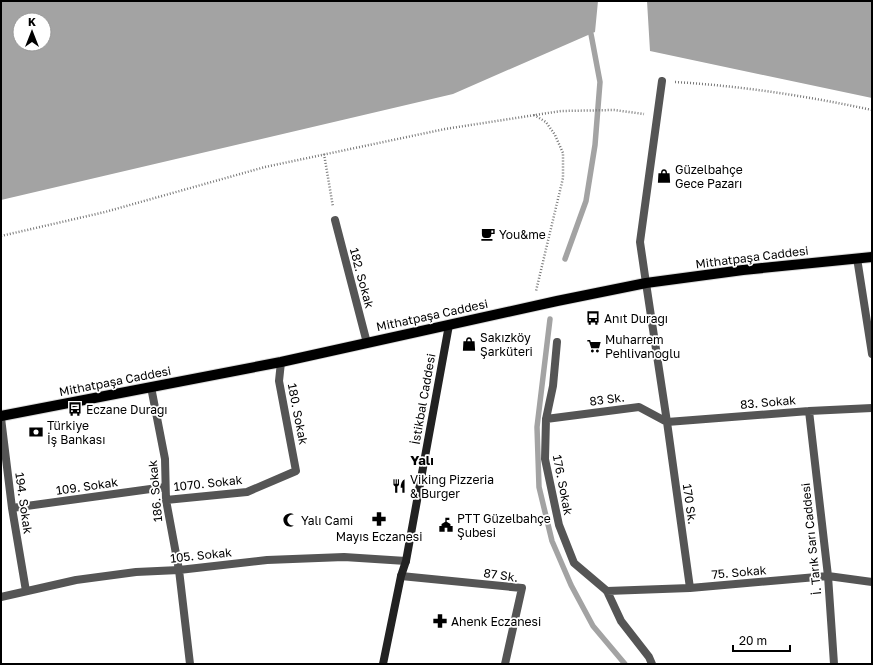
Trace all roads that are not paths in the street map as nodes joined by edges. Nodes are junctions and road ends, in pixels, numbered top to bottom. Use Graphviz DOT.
graph roads {
  1 [pos="662,81"];
  2 [pos="335,220"];
  3 [pos="872,257"];
  4 [pos="857,258"];
  5 [pos="646,283"];
  6 [pos="449,326"];
  7 [pos="557,342"];
  8 [pos="367,343"];
  9 [pos="872,354"];
  10 [pos="281,362"];
  11 [pos="151,387"];
  12 [pos="872,408"];
  13 [pos="809,411"];
  14 [pos="1,417"];
  15 [pos="546,419"];
  16 [pos="667,422"];
  17 [pos="296,471"];
  18 [pos="165,487"];
  19 [pos="166,500"];
  20 [pos="12,508"];
  21 [pos="406,561"];
  22 [pos="179,570"];
  23 [pos="401,576"];
  24 [pos="828,576"];
  25 [pos="872,582"];
  26 [pos="690,588"];
  27 [pos="26,591"];
  28 [pos="607,591"];
  29 [pos="1,597"];
  30 [pos="190,664"];
  31 [pos="383,664"];
  32 [pos="505,664"];
  33 [pos="652,664"];
  34 [pos="834,664"];
  1 -- 5 [label="street, 170 Sk."];
  2 -- 8 [label="street, 182. Sokak"];
  3 -- 4 [label="main road, Mithatpaşa Caddesi"];
  4 -- 5 [label="main road, Mithatpaşa Caddesi"];
  4 -- 9 [label="street"];
  5 -- 6 [label="main road, Mithatpaşa Caddesi"];
  5 -- 16 [label="street, 170 Sk."];
  6 -- 8 [label="main road, Mithatpaşa Caddesi"];
  6 -- 21 [label="main road, İstikbal Caddesi"];
  7 -- 15 [label="street, 176. Sokak"];
  8 -- 10 [label="main road, Mithatpaşa Caddesi"];
  10 -- 11 [label="main road, Mithatpaşa Caddesi"];
  10 -- 17 [label="street, 180. Sokak"];
  11 -- 14 [label="main road, Mithatpaşa Caddesi"];
  11 -- 18 [label="street, 186. Sokak"];
  12 -- 13 [label="street, 83. Sokak"];
  13 -- 16 [label="street, 83. Sokak"];
  13 -- 24 [label="street, İ. Tarık Sarı Caddesi"];
  14 -- 20 [label="street, 194. Sokak"];
  15 -- 16 [label="street, 83 Sk."];
  15 -- 28 [label="street, 176. Sokak"];
  16 -- 26 [label="street, 170 Sk."];
  17 -- 19 [label="street, 1070. Sokak"];
  18 -- 19 [label="street, 186. Sokak"];
  18 -- 20 [label="street, 109. Sokak"];
  19 -- 22 [label="street, 186. Sokak"];
  20 -- 27 [label="street, 194. Sokak"];
  21 -- 22 [label="street, 105. Sokak"];
  21 -- 23 [label="main road, İstikbal Caddesi"];
  22 -- 27 [label="street, 105. Sokak"];
  22 -- 30 [label="street, 186. Sokak"];
  23 -- 31 [label="main road, İstikbal Caddesi"];
  23 -- 32 [label="street, 87 Sk."];
  24 -- 25 [label="street, 75. Sokak"];
  24 -- 26 [label="street, 75. Sokak"];
  24 -- 34 [label="street, İ. Tarık Sarı Caddesi"];
  26 -- 28 [label="street, 75. Sokak"];
  27 -- 29 [label="street, 105. Sokak"];
  28 -- 33 [label="street"];
}
